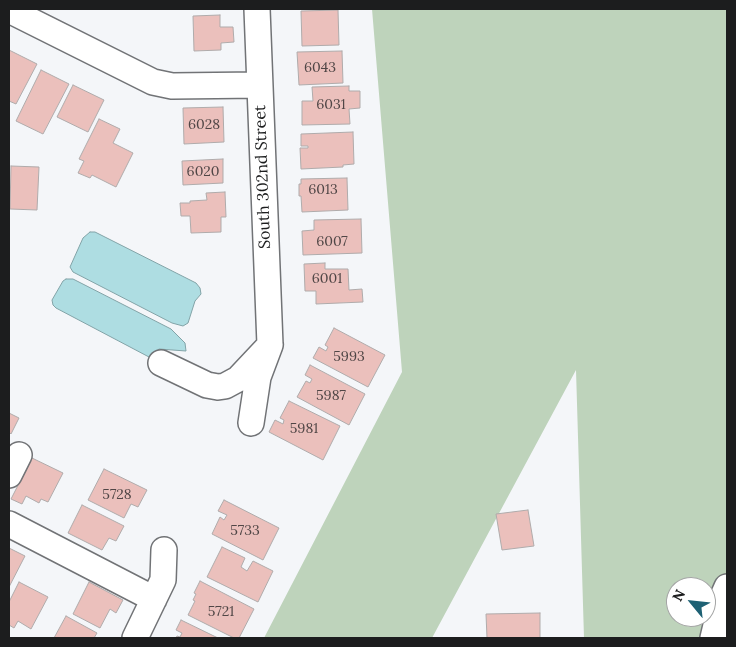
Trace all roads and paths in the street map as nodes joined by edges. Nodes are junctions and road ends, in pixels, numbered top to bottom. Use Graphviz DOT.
graph roads {
  1 [pos="257,9"];
  2 [pos="9,10"];
  3 [pos="259,85"];
  4 [pos="270,344"];
  5 [pos="161,363"];
  6 [pos="251,423"];
  7 [pos="9,524"];
  8 [pos="164,550"];
  9 [pos="727,587"];
  10 [pos="154,599"];
  11 [pos="135,638"];
  12 [pos="713,638"];
  1 -- 3 [label="street, South 302nd Street"];
  2 -- 3 [label="street"];
  3 -- 4 [label="street, South 302nd Street"];
  4 -- 5 [label="street"];
  4 -- 6 [label="street"];
  7 -- 10 [label="street"];
  8 -- 10 [label="street"];
  9 -- 12 [label="street"];
  10 -- 11 [label="street"];
}
